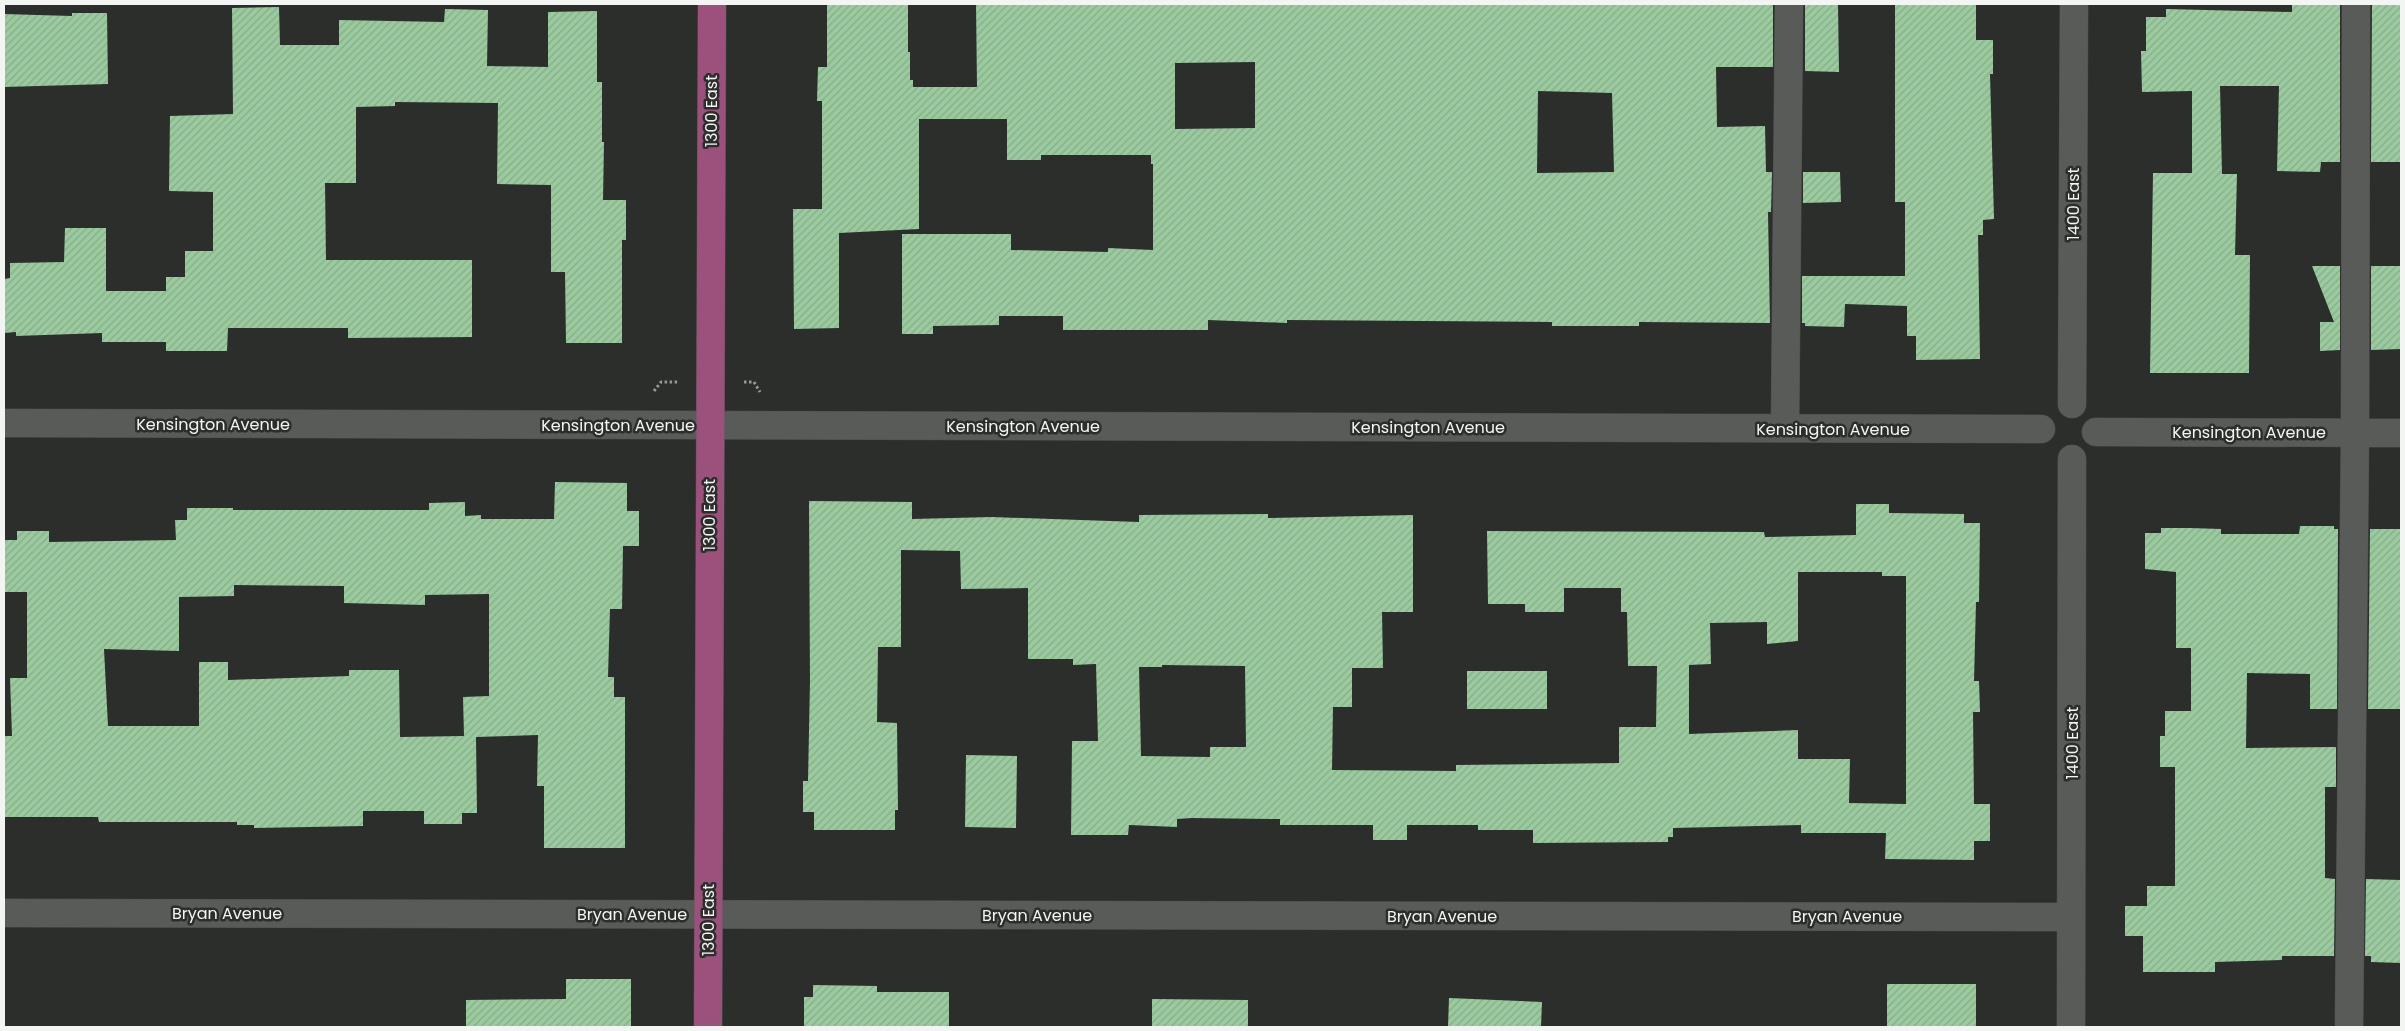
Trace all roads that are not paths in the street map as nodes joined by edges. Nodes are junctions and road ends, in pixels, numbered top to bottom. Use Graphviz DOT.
graph roads {
  1 [pos="712,4"];
  2 [pos="1789,4"];
  3 [pos="2074,4"];
  4 [pos="2356,4"];
  5 [pos="2072,404"];
  6 [pos="4,423"];
  7 [pos="710,425"];
  8 [pos="1785,428"];
  9 [pos="2042,429"];
  10 [pos="2096,432"];
  11 [pos="2355,433"];
  12 [pos="2401,433"];
  13 [pos="2072,459"];
  14 [pos="4,913"];
  15 [pos="708,915"];
  16 [pos="2071,916"];
  17 [pos="708,1027"];
  18 [pos="2071,1027"];
  19 [pos="2349,1027"];
  1 -- 7 [label="main road, 1300 East"];
  2 -- 8 [label="street"];
  3 -- 5 [label="street, 1400 East"];
  4 -- 11 [label="street"];
  5 -- 9 [label="street"];
  5 -- 10 [label="street"];
  6 -- 7 [label="street, Kensington Avenue"];
  7 -- 8 [label="street, Kensington Avenue"];
  7 -- 15 [label="main road, 1300 East"];
  8 -- 9 [label="street, Kensington Avenue"];
  9 -- 13 [label="street"];
  10 -- 11 [label="street, Kensington Avenue"];
  10 -- 13 [label="street"];
  11 -- 12 [label="street, Kensington Avenue"];
  11 -- 19 [label="street"];
  13 -- 16 [label="street, 1400 East"];
  14 -- 15 [label="street, Bryan Avenue"];
  15 -- 16 [label="street, Bryan Avenue"];
  15 -- 17 [label="main road, 1300 East"];
  16 -- 18 [label="street, 1400 East"];
}
